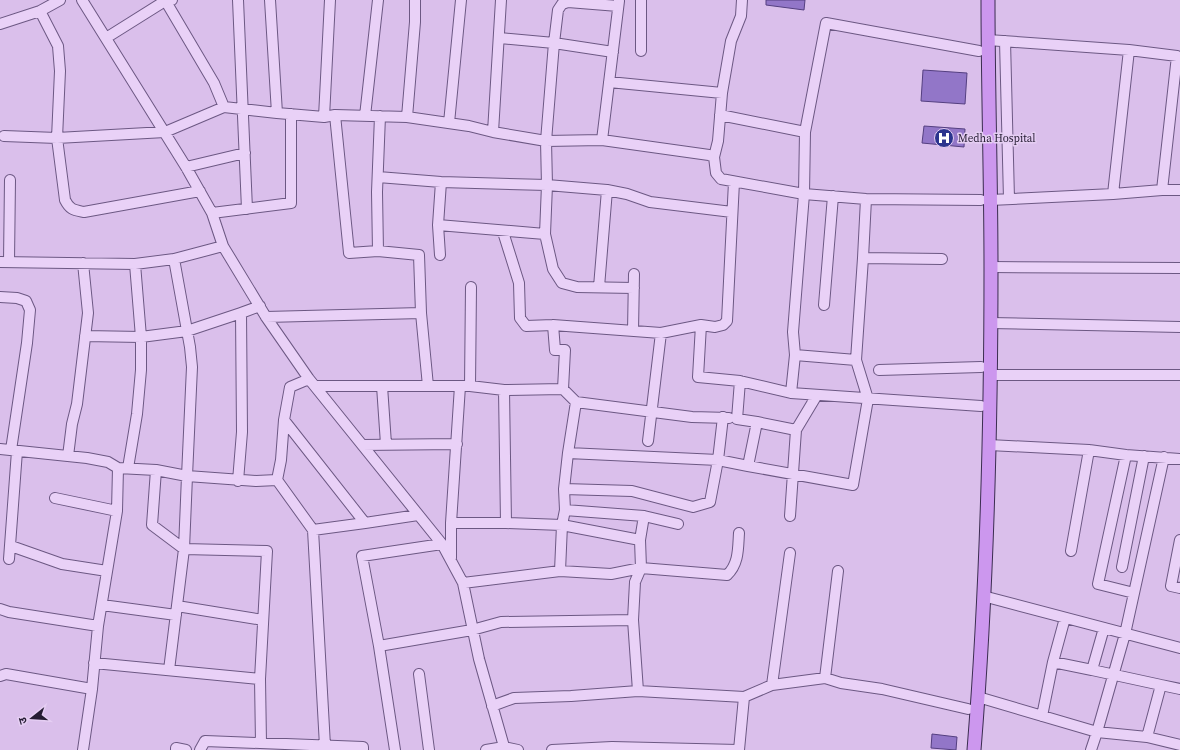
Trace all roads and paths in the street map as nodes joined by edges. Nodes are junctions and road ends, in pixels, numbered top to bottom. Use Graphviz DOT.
graph roads {
  1 [pos="60,0"];
  2 [pos="82,0"];
  3 [pos="167,0"];
  4 [pos="238,0"];
  5 [pos="270,0"];
  6 [pos="330,0"];
  7 [pos="378,0"];
  8 [pos="415,0"];
  9 [pos="461,0"];
  10 [pos="501,0"];
  11 [pos="641,0"];
  12 [pos="742,0"];
  13 [pos="980,0"];
  14 [pos="988,0"];
  15 [pos="619,3"];
  16 [pos="40,11"];
  17 [pos="0,24"];
  18 [pos="106,38"];
  19 [pos="500,38"];
  20 [pos="988,40"];
  21 [pos="1005,41"];
  22 [pos="554,43"];
  23 [pos="1129,50"];
  24 [pos="640,51"];
  25 [pos="979,51"];
  26 [pos="612,52"];
  27 [pos="609,82"];
  28 [pos="722,92"];
  29 [pos="224,107"];
  30 [pos="243,110"];
  31 [pos="277,113"];
  32 [pos="291,114"];
  33 [pos="335,115"];
  34 [pos="365,116"];
  35 [pos="380,116"];
  36 [pos="720,116"];
  37 [pos="324,117"];
  38 [pos="407,117"];
  39 [pos="449,123"];
  40 [pos="165,132"];
  41 [pos="493,132"];
  42 [pos="805,132"];
  43 [pos="4,136"];
  44 [pos="57,138"];
  45 [pos="602,140"];
  46 [pos="546,141"];
  47 [pos="244,153"];
  48 [pos="714,157"];
  49 [pos="186,167"];
  50 [pos="378,177"];
  51 [pos="10,180"];
  52 [pos="441,182"];
  53 [pos="734,182"];
  54 [pos="547,186"];
  55 [pos="607,190"];
  56 [pos="1162,190"];
  57 [pos="1180,190"];
  58 [pos="200,191"];
  59 [pos="804,194"];
  60 [pos="1112,194"];
  61 [pos="833,196"];
  62 [pos="866,198"];
  63 [pos="1009,199"];
  64 [pos="986,200"];
  65 [pos="247,209"];
  66 [pos="212,212"];
  67 [pos="732,212"];
  68 [pos="438,226"];
  69 [pos="503,232"];
  70 [pos="544,234"];
  71 [pos="223,246"];
  72 [pos="378,251"];
  73 [pos="440,255"];
  74 [pos="863,258"];
  75 [pos="174,259"];
  76 [pos="942,259"];
  77 [pos="5,262"];
  78 [pos="83,264"];
  79 [pos="135,264"];
  80 [pos="991,267"];
  81 [pos="1180,268"];
  82 [pos="634,274"];
  83 [pos="471,287"];
  84 [pos="599,287"];
  85 [pos="634,288"];
  86 [pos="0,297"];
  87 [pos="824,305"];
  88 [pos="260,306"];
  89 [pos="241,313"];
  90 [pos="421,313"];
  91 [pos="266,318"];
  92 [pos="554,325"];
  93 [pos="701,325"];
  94 [pos="1180,327"];
  95 [pos="987,330"];
  96 [pos="187,331"];
  97 [pos="633,331"];
  98 [pos="661,333"];
  99 [pos="85,336"];
  100 [pos="141,337"];
  101 [pos="795,355"];
  102 [pos="856,360"];
  103 [pos="879,370"];
  104 [pos="986,371"];
  105 [pos="1180,375"];
  106 [pos="740,381"];
  107 [pos="312,383"];
  108 [pos="382,386"];
  109 [pos="428,386"];
  110 [pos="465,386"];
  111 [pos="563,389"];
  112 [pos="504,390"];
  113 [pos="791,393"];
  114 [pos="816,395"];
  115 [pos="868,399"];
  116 [pos="576,402"];
  117 [pos="981,406"];
  118 [pos="652,412"];
  119 [pos="723,417"];
  120 [pos="737,419"];
  121 [pos="284,420"];
  122 [pos="757,422"];
  123 [pos="796,430"];
  124 [pos="648,441"];
  125 [pos="386,444"];
  126 [pos="457,444"];
  127 [pos="362,445"];
  128 [pos="989,445"];
  129 [pos="0,449"];
  130 [pos="14,450"];
  131 [pos="1089,450"];
  132 [pos="568,453"];
  133 [pos="1126,455"];
  134 [pos="68,456"];
  135 [pos="1144,456"];
  136 [pos="1164,457"];
  137 [pos="1180,458"];
  138 [pos="718,460"];
  139 [pos="748,466"];
  140 [pos="123,468"];
  141 [pos="156,470"];
  142 [pos="794,473"];
  143 [pos="187,476"];
  144 [pos="277,480"];
  145 [pos="238,481"];
  146 [pos="564,489"];
  147 [pos="55,498"];
  148 [pos="565,510"];
  149 [pos="117,511"];
  150 [pos="418,515"];
  151 [pos="644,516"];
  152 [pos="790,516"];
  153 [pos="451,523"];
  154 [pos="506,523"];
  155 [pos="365,524"];
  156 [pos="678,524"];
  157 [pos="562,525"];
  158 [pos="313,530"];
  159 [pos="739,533"];
  160 [pos="640,540"];
  161 [pos="1180,540"];
  162 [pos="442,544"];
  163 [pos="10,546"];
  164 [pos="184,549"];
  165 [pos="1179,550"];
  166 [pos="1071,551"];
  167 [pos="790,553"];
  168 [pos="451,558"];
  169 [pos="9,559"];
  170 [pos="1122,567"];
  171 [pos="641,568"];
  172 [pos="107,571"];
  173 [pos="560,571"];
  174 [pos="838,571"];
  175 [pos="611,574"];
  176 [pos="635,582"];
  177 [pos="463,583"];
  178 [pos="1180,588"];
  179 [pos="1134,593"];
  180 [pos="984,596"];
  181 [pos="102,604"];
  182 [pos="0,610"];
  183 [pos="176,611"];
  184 [pos="1065,618"];
  185 [pos="263,620"];
  186 [pos="633,620"];
  187 [pos="98,626"];
  188 [pos="1104,628"];
  189 [pos="472,630"];
  190 [pos="1125,634"];
  191 [pos="379,646"];
  192 [pos="1180,648"];
  193 [pos="1053,662"];
  194 [pos="94,663"];
  195 [pos="169,670"];
  196 [pos="1092,670"];
  197 [pos="419,674"];
  198 [pos="0,676"];
  199 [pos="1113,676"];
  200 [pos="260,678"];
  201 [pos="825,678"];
  202 [pos="772,685"];
  203 [pos="1161,685"];
  204 [pos="1180,689"];
  205 [pos="92,690"];
  206 [pos="638,691"];
  207 [pos="744,697"];
  208 [pos="978,697"];
  209 [pos="492,706"];
  210 [pos="968,709"];
  211 [pos="1042,716"];
  212 [pos="1097,732"];
  213 [pos="1147,737"];
  214 [pos="261,743"];
  215 [pos="1180,745"];
  216 [pos="325,746"];
  217 [pos="505,749"];
  218 [pos="83,750"];
  219 [pos="176,750"];
  220 [pos="186,750"];
  221 [pos="200,750"];
  222 [pos="363,750"];
  223 [pos="395,750"];
  224 [pos="429,750"];
  225 [pos="486,750"];
  226 [pos="518,750"];
  227 [pos="552,750"];
  228 [pos="738,750"];
  229 [pos="965,750"];
  230 [pos="974,750"];
  231 [pos="1091,750"];
  1 -- 16 [label="street"];
  2 -- 18 [label="street"];
  3 -- 18 [label="street"];
  3 -- 29 [label="street"];
  4 -- 30 [label="street"];
  5 -- 31 [label="street"];
  6 -- 37 [label="street"];
  7 -- 34 [label="street"];
  8 -- 38 [label="street"];
  9 -- 39 [label="street"];
  10 -- 19 [label="street"];
  11 -- 24 [label="street"];
  12 -- 28 [label="street"];
  13 -- 25 [label="main road"];
  14 -- 20 [label="main road"];
  15 -- 22 [label="street"];
  15 -- 26 [label="street"];
  16 -- 17 [label="street"];
  16 -- 44 [label="street"];
  18 -- 40 [label="street"];
  19 -- 22 [label="street"];
  19 -- 41 [label="street"];
  20 -- 21 [label="street"];
  20 -- 64 [label="main road"];
  21 -- 23 [label="street"];
  21 -- 63 [label="street"];
  22 -- 26 [label="street"];
  22 -- 46 [label="street"];
  23 -- 56 [label="street"];
  23 -- 60 [label="street"];
  25 -- 42 [label="street"];
  25 -- 64 [label="main road"];
  26 -- 27 [label="street"];
  27 -- 28 [label="street"];
  27 -- 45 [label="street"];
  28 -- 36 [label="street"];
  29 -- 30 [label="street"];
  29 -- 40 [label="street"];
  30 -- 31 [label="street"];
  30 -- 47 [label="street"];
  31 -- 32 [label="street"];
  32 -- 37 [label="street"];
  32 -- 65 [label="street"];
  33 -- 34 [label="street"];
  33 -- 37 [label="street"];
  33 -- 72 [label="street"];
  34 -- 35 [label="street"];
  35 -- 38 [label="street"];
  35 -- 50 [label="street"];
  36 -- 42 [label="street"];
  36 -- 48 [label="street"];
  38 -- 39 [label="street"];
  39 -- 41 [label="street"];
  40 -- 44 [label="street"];
  40 -- 49 [label="street"];
  41 -- 46 [label="street"];
  42 -- 59 [label="street"];
  43 -- 44 [label="street"];
  44 -- 58 [label="street"];
  45 -- 46 [label="street"];
  45 -- 48 [label="street"];
  46 -- 54 [label="street"];
  47 -- 49 [label="street"];
  47 -- 65 [label="street"];
  48 -- 53 [label="street"];
  49 -- 58 [label="street"];
  50 -- 52 [label="street"];
  50 -- 72 [label="street"];
  51 -- 77 [label="street"];
  52 -- 54 [label="street"];
  52 -- 68 [label="street"];
  53 -- 59 [label="street"];
  53 -- 67 [label="street"];
  54 -- 55 [label="street"];
  54 -- 70 [label="street"];
  55 -- 67 [label="street"];
  55 -- 84 [label="street"];
  56 -- 57 [label="street"];
  56 -- 60 [label="street"];
  58 -- 66 [label="street"];
  59 -- 61 [label="street"];
  59 -- 101 [label="street"];
  60 -- 63 [label="street"];
  61 -- 62 [label="street"];
  61 -- 87 [label="street"];
  62 -- 64 [label="street"];
  62 -- 74 [label="street"];
  63 -- 64 [label="street"];
  64 -- 80 [label="main road"];
  64 -- 95 [label="main road"];
  65 -- 66 [label="street"];
  66 -- 71 [label="street"];
  67 -- 93 [label="street"];
  68 -- 69 [label="street"];
  68 -- 73 [label="street"];
  69 -- 70 [label="street"];
  69 -- 92 [label="street"];
  70 -- 84 [label="street"];
  71 -- 75 [label="street"];
  71 -- 88 [label="street"];
  72 -- 90 [label="street"];
  74 -- 76 [label="street"];
  74 -- 102 [label="street"];
  75 -- 79 [label="street"];
  75 -- 96 [label="street"];
  77 -- 78 [label="street"];
  78 -- 79 [label="street"];
  78 -- 99 [label="street"];
  79 -- 100 [label="street"];
  80 -- 81 [label="street"];
  80 -- 95 [label="main road"];
  82 -- 85 [label="street"];
  83 -- 110 [label="street"];
  84 -- 85 [label="street"];
  85 -- 97 [label="street"];
  86 -- 130 [label="street"];
  88 -- 89 [label="street"];
  88 -- 91 [label="street"];
  89 -- 96 [label="street"];
  89 -- 145 [label="street"];
  90 -- 91 [label="street"];
  90 -- 109 [label="street"];
  91 -- 107 [label="street"];
  92 -- 97 [label="street"];
  92 -- 111 [label="street"];
  93 -- 98 [label="street"];
  93 -- 106 [label="street"];
  94 -- 95 [label="street"];
  95 -- 104 [label="main road"];
  96 -- 100 [label="street"];
  96 -- 143 [label="street"];
  97 -- 98 [label="street"];
  98 -- 118 [label="street"];
  99 -- 100 [label="street"];
  99 -- 134 [label="street"];
  100 -- 140 [label="street"];
  101 -- 102 [label="street"];
  101 -- 113 [label="street"];
  102 -- 115 [label="street"];
  103 -- 104 [label="street"];
  104 -- 105 [label="street"];
  104 -- 117 [label="main road"];
  104 -- 128 [label="main road"];
  106 -- 113 [label="street"];
  106 -- 120 [label="street"];
  107 -- 108 [label="street"];
  107 -- 121 [label="street"];
  107 -- 127 [label="street"];
  108 -- 109 [label="street"];
  108 -- 125 [label="street"];
  109 -- 110 [label="street"];
  110 -- 112 [label="street"];
  110 -- 126 [label="street"];
  111 -- 112 [label="street"];
  111 -- 116 [label="street"];
  112 -- 154 [label="street"];
  113 -- 114 [label="street"];
  114 -- 115 [label="street"];
  114 -- 123 [label="street"];
  115 -- 117 [label="street"];
  115 -- 142 [label="street"];
  116 -- 118 [label="street"];
  116 -- 132 [label="street"];
  117 -- 210 [label="main road"];
  118 -- 119 [label="street"];
  118 -- 124 [label="street"];
  119 -- 120 [label="street"];
  119 -- 138 [label="street"];
  120 -- 122 [label="street"];
  121 -- 144 [label="street"];
  121 -- 155 [label="street"];
  122 -- 123 [label="street"];
  122 -- 139 [label="street"];
  123 -- 142 [label="street"];
  125 -- 126 [label="street"];
  125 -- 127 [label="street"];
  126 -- 153 [label="street"];
  127 -- 150 [label="street"];
  128 -- 131 [label="street"];
  128 -- 180 [label="main road"];
  129 -- 130 [label="street"];
  130 -- 134 [label="street"];
  130 -- 163 [label="street"];
  131 -- 133 [label="street"];
  131 -- 166 [label="street"];
  132 -- 138 [label="street"];
  132 -- 146 [label="street"];
  133 -- 135 [label="street"];
  133 -- 179 [label="street"];
  134 -- 140 [label="street"];
  135 -- 136 [label="street"];
  135 -- 170 [label="street"];
  136 -- 137 [label="street"];
  136 -- 179 [label="street"];
  138 -- 139 [label="street"];
  138 -- 146 [label="street"];
  139 -- 142 [label="street"];
  140 -- 141 [label="street"];
  140 -- 149 [label="street"];
  141 -- 143 [label="street"];
  141 -- 164 [label="street"];
  142 -- 152 [label="street"];
  143 -- 145 [label="street"];
  143 -- 164 [label="street"];
  144 -- 145 [label="street"];
  144 -- 158 [label="street"];
  146 -- 148 [label="street"];
  147 -- 149 [label="street"];
  148 -- 151 [label="street"];
  148 -- 157 [label="street"];
  149 -- 172 [label="street"];
  150 -- 155 [label="street"];
  150 -- 162 [label="street"];
  151 -- 156 [label="street"];
  151 -- 160 [label="street"];
  153 -- 154 [label="street"];
  153 -- 168 [label="street"];
  154 -- 157 [label="street"];
  155 -- 158 [label="street"];
  157 -- 160 [label="street"];
  157 -- 173 [label="street"];
  158 -- 216 [label="street"];
  159 -- 171 [label="street"];
  160 -- 171 [label="street"];
  161 -- 165 [label="street"];
  162 -- 168 [label="street"];
  162 -- 191 [label="street"];
  163 -- 169 [label="street"];
  163 -- 172 [label="street"];
  164 -- 183 [label="street"];
  164 -- 185 [label="street"];
  165 -- 178 [label="street"];
  167 -- 202 [label="street"];
  168 -- 177 [label="street"];
  171 -- 175 [label="street"];
  171 -- 176 [label="street"];
  172 -- 181 [label="street"];
  173 -- 175 [label="street"];
  173 -- 177 [label="street"];
  174 -- 201 [label="street"];
  175 -- 176 [label="street"];
  176 -- 186 [label="street"];
  177 -- 189 [label="street"];
  179 -- 190 [label="street"];
  180 -- 184 [label="street"];
  180 -- 208 [label="main road"];
  181 -- 183 [label="street"];
  181 -- 187 [label="street"];
  182 -- 187 [label="street"];
  183 -- 185 [label="street"];
  183 -- 195 [label="street"];
  184 -- 188 [label="street"];
  184 -- 193 [label="street"];
  185 -- 200 [label="street"];
  186 -- 189 [label="street"];
  186 -- 206 [label="street"];
  187 -- 194 [label="street"];
  188 -- 190 [label="street"];
  188 -- 196 [label="street"];
  189 -- 191 [label="street"];
  189 -- 209 [label="street"];
  190 -- 192 [label="street"];
  190 -- 199 [label="street"];
  191 -- 223 [label="street"];
  193 -- 196 [label="street"];
  193 -- 211 [label="street"];
  194 -- 195 [label="street"];
  194 -- 205 [label="street"];
  195 -- 200 [label="street"];
  196 -- 199 [label="street"];
  197 -- 224 [label="street"];
  198 -- 205 [label="street"];
  199 -- 203 [label="street"];
  199 -- 212 [label="street"];
  200 -- 214 [label="street"];
  201 -- 202 [label="street"];
  201 -- 210 [label="street"];
  202 -- 207 [label="street"];
  203 -- 204 [label="street"];
  203 -- 213 [label="street"];
  205 -- 218 [label="street"];
  206 -- 207 [label="street"];
  206 -- 209 [label="street"];
  207 -- 228 [label="street"];
  208 -- 211 [label="street"];
  208 -- 230 [label="main road"];
  209 -- 217 [label="street"];
  210 -- 229 [label="main road"];
  211 -- 212 [label="street"];
  212 -- 213 [label="street"];
  212 -- 231 [label="street"];
  213 -- 215 [label="street"];
  214 -- 216 [label="street"];
  214 -- 221 [label="street"];
  216 -- 222 [label="street"];
  217 -- 225 [label="street"];
  217 -- 226 [label="street"];
  219 -- 220 [label="street"];
  227 -- 228 [label="street"];
}
